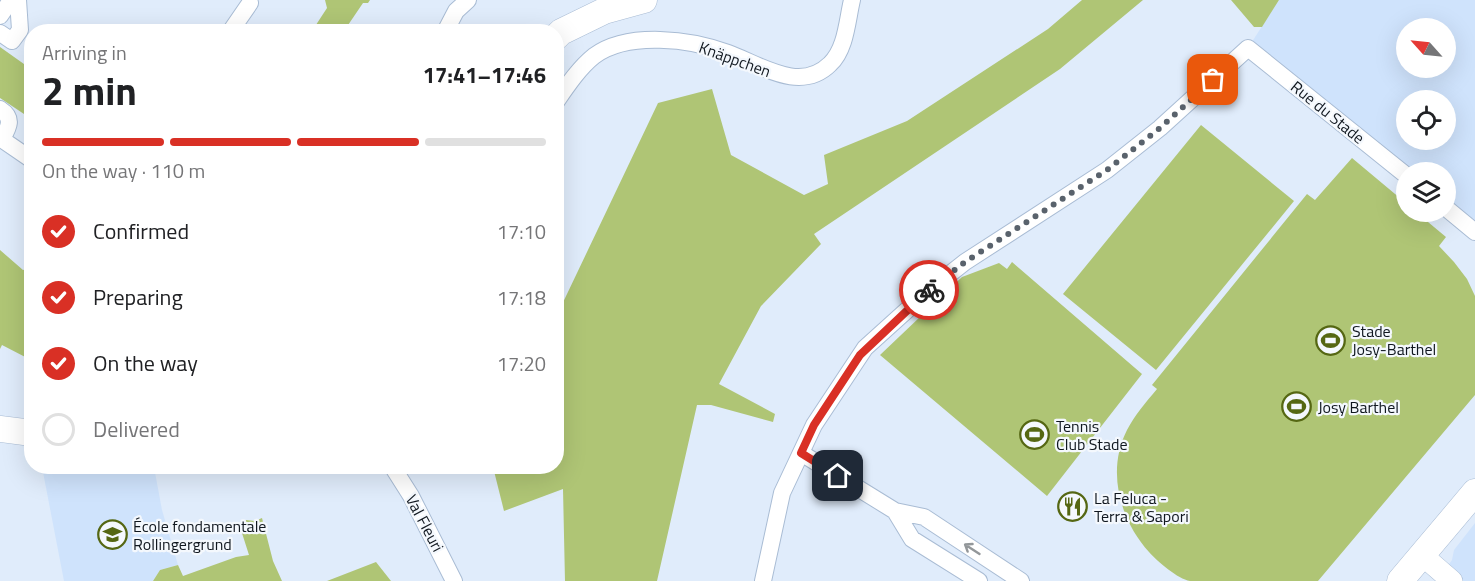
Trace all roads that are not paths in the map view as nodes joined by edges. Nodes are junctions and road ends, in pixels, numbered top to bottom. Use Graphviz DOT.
graph roads {
  1 [pos="11,0"];
  2 [pos="18,0"];
  3 [pos="644,0"];
  4 [pos="852,0"];
  5 [pos="250,3"];
  6 [pos="459,4"];
  7 [pos="0,16"];
  8 [pos="236,24"];
  9 [pos="449,24"];
  10 [pos="564,31"];
  11 [pos="0,33"];
  12 [pos="564,90"];
  13 [pos="0,109"];
  14 [pos="1,138"];
  15 [pos="24,154"];
  16 [pos="1396,167"];
  17 [pos="1456,216"];
  18 [pos="1475,232"];
  19 [pos="0,429"];
  20 [pos="24,432"];
  21 [pos="801,453"];
  22 [pos="397,474"];
  23 [pos="1475,492"];
  24 [pos="895,511"];
  25 [pos="1422,555"];
  26 [pos="454,581"];
  27 [pos="763,581"];
  28 [pos="979,581"];
  29 [pos="1021,581"];
  30 [pos="1400,581"];
  31 [pos="1452,581"];
  1 -- 7 [label="street"];
  2 -- 11 [label="street"];
  3 -- 10 [label="main road"];
  4 -- 12 [label="street, Knäppchen"];
  5 -- 8 [label="street"];
  6 -- 9 [label="street"];
  13 -- 14 [label="street"];
  14 -- 15 [label="street"];
  16 -- 21 [label="street, Rue du Stade"];
  17 -- 18 [label="street"];
  19 -- 20 [label="main road"];
  21 -- 24 [label="street"];
  21 -- 27 [label="street"];
  22 -- 26 [label="street, Val Fleuri"];
  23 -- 25 [label="main road"];
  24 -- 28 [label="street"];
  29 -- 24 [label="street, one-way"];
  25 -- 30 [label="main road"];
  25 -- 31 [label="street"];
}
